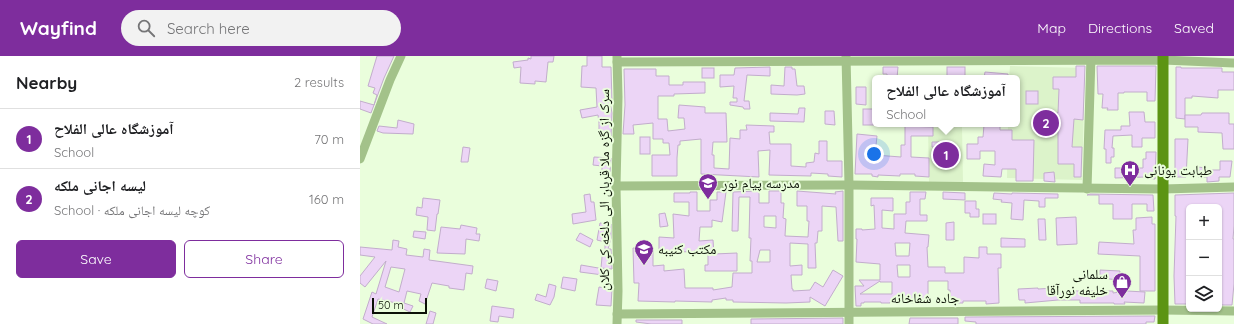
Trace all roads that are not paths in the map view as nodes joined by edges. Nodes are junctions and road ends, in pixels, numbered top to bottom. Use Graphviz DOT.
graph roads {
  1 [pos="401,56"];
  2 [pos="846,58"];
  3 [pos="1091,58"];
  4 [pos="1163,58"];
  5 [pos="617,59"];
  6 [pos="1234,63"];
  7 [pos="360,160"];
  8 [pos="849,185"];
  9 [pos="616,186"];
  10 [pos="1234,187"];
  11 [pos="1086,189"];
  12 [pos="1163,189"];
  13 [pos="1163,310"];
  14 [pos="1234,311"];
  15 [pos="850,312"];
  16 [pos="617,314"];
  17 [pos="617,324"];
  18 [pos="849,324"];
  19 [pos="1163,324"];
  1 -- 7 [label="street"];
  2 -- 3 [label="street"];
  2 -- 5 [label="street"];
  2 -- 8 [label="street"];
  3 -- 4 [label="street"];
  3 -- 11 [label="street"];
  4 -- 6 [label="street"];
  4 -- 12 [label="main road"];
  5 -- 9 [label="street, سرک از گزه ملا قربان الی دلخه کی کلان"];
  8 -- 9 [label="street"];
  8 -- 11 [label="street"];
  8 -- 15 [label="street"];
  9 -- 16 [label="street, سرک از گزه ملا قربان الی دلخه کی کلان"];
  10 -- 12 [label="street"];
  11 -- 12 [label="street"];
  12 -- 13 [label="main road"];
  13 -- 14 [label="street, جاده شفاخانه"];
  13 -- 15 [label="street, جاده شفاخانه"];
  13 -- 19 [label="main road"];
  15 -- 16 [label="street, جاده شفاخانه"];
  15 -- 18 [label="street"];
  16 -- 17 [label="street, سرک از گزه ملا قربان الی دلخه کی کلان"];
}
